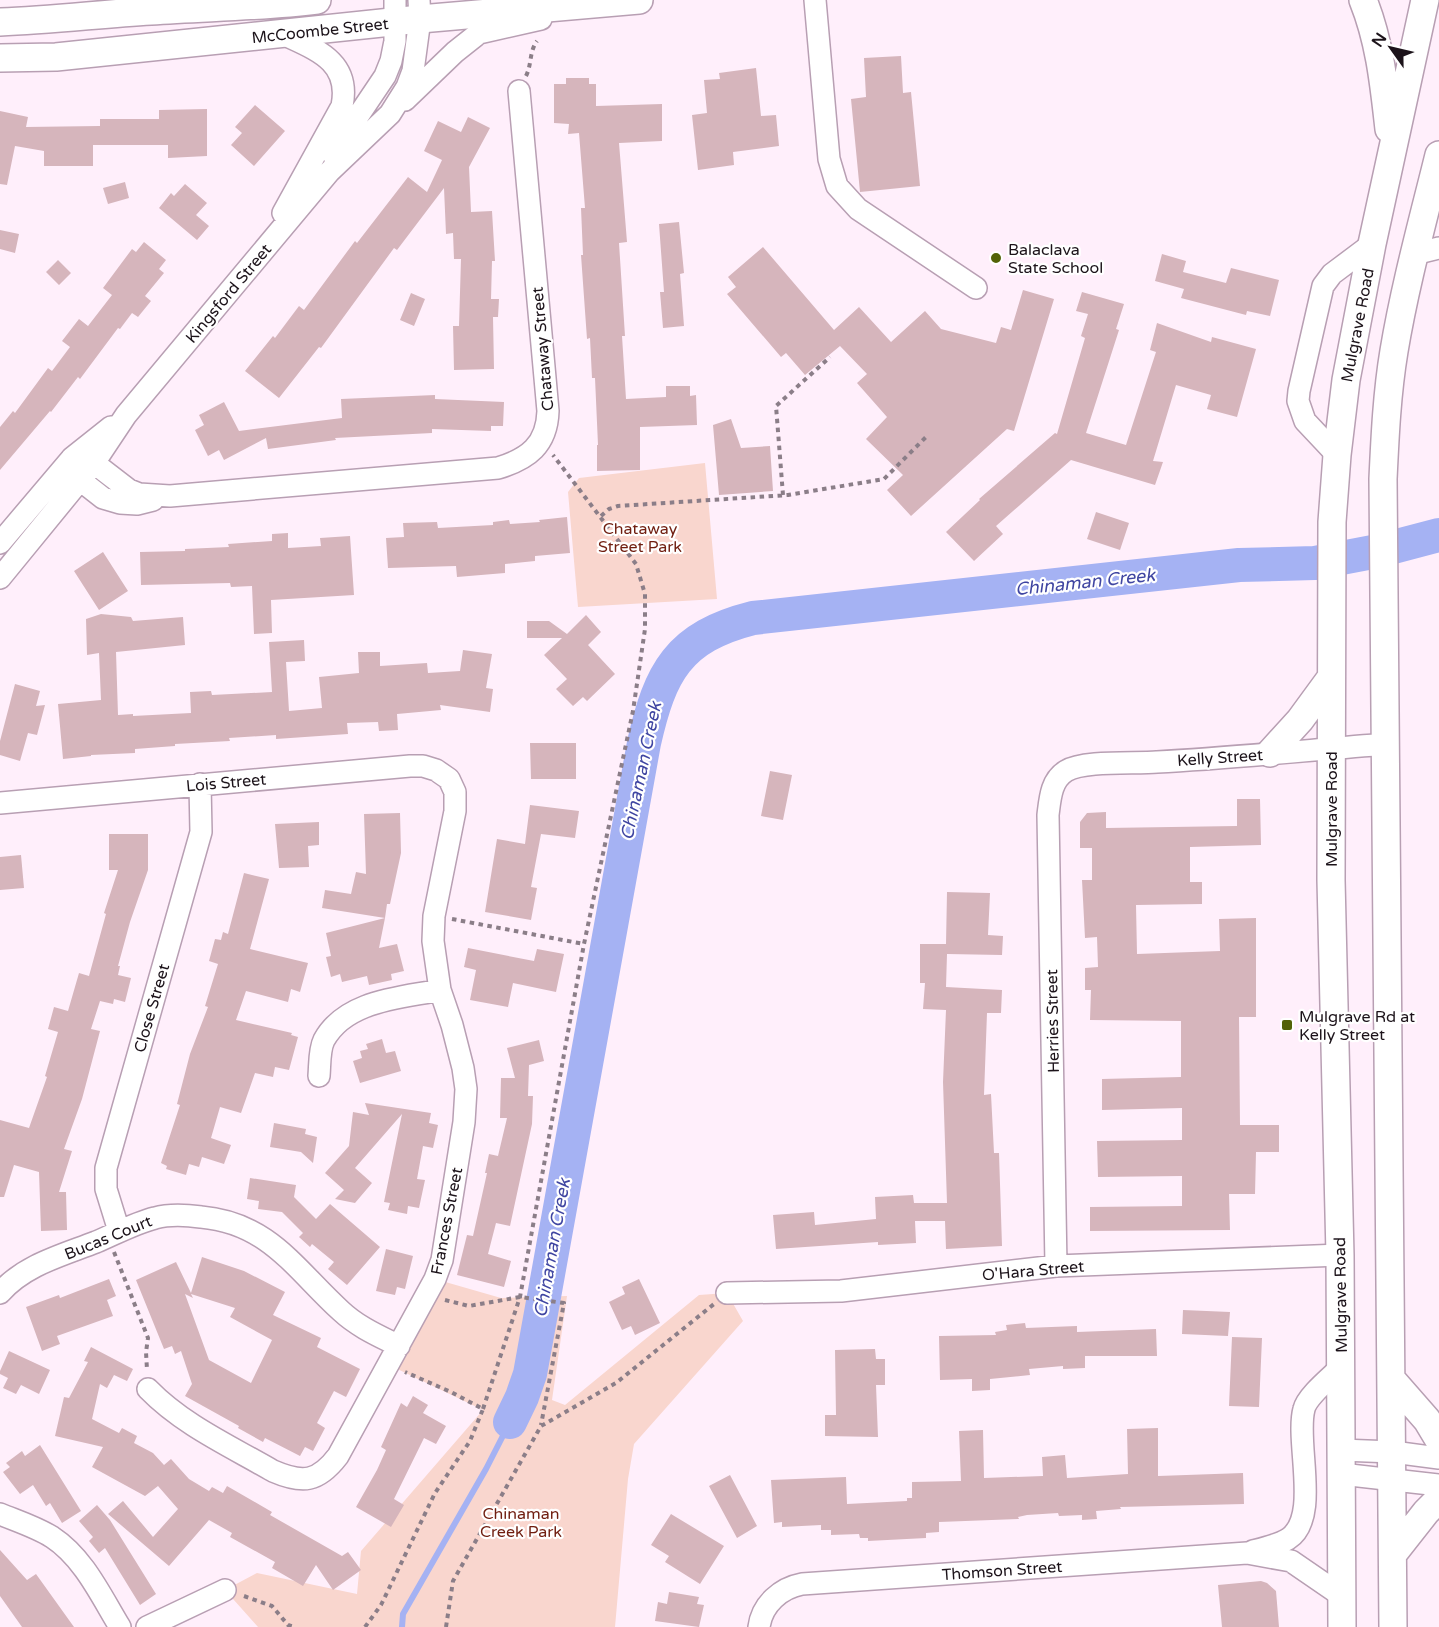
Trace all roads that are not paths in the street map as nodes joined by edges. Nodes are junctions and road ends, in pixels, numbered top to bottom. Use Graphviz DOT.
graph roads {
  1 [pos="317,0"];
  2 [pos="638,0"];
  3 [pos="815,0"];
  4 [pos="1363,0"];
  5 [pos="1425,0"];
  6 [pos="294,2"];
  7 [pos="407,10"];
  8 [pos="0,22"];
  9 [pos="285,34"];
  10 [pos="0,58"];
  11 [pos="519,91"];
  12 [pos="390,114"];
  13 [pos="1392,151"];
  14 [pos="329,172"];
  15 [pos="1437,173"];
  16 [pos="1372,244"];
  17 [pos="1427,251"];
  18 [pos="259,256"];
  19 [pos="976,288"];
  20 [pos="126,415"];
  21 [pos="1337,454"];
  22 [pos="72,458"];
  23 [pos="94,464"];
  24 [pos="80,480"];
  25 [pos="170,496"];
  26 [pos="0,543"];
  27 [pos="0,578"];
  28 [pos="1330,680"];
  29 [pos="1386,744"];
  30 [pos="1330,749"];
  31 [pos="1270,753"];
  32 [pos="1058,777"];
  33 [pos="449,779"];
  34 [pos="200,784"];
  35 [pos="0,803"];
  36 [pos="440,990"];
  37 [pos="319,1076"];
  38 [pos="113,1234"];
  39 [pos="1340,1255"];
  40 [pos="1056,1266"];
  41 [pos="0,1293"];
  42 [pos="727,1293"];
  43 [pos="399,1346"];
  44 [pos="1341,1367"];
  45 [pos="1392,1380"];
  46 [pos="148,1389"];
  47 [pos="1439,1440"];
  48 [pos="1393,1452"];
  49 [pos="1439,1458"];
  50 [pos="1341,1462"];
  51 [pos="1393,1479"];
  52 [pos="1439,1485"];
  53 [pos="1439,1499"];
  54 [pos="0,1514"];
  55 [pos="1247,1553"];
  56 [pos="1393,1554"];
  57 [pos="225,1590"];
  58 [pos="1342,1596"];
  59 [pos="763,1617"];
  60 [pos="120,1627"];
  61 [pos="147,1627"];
  62 [pos="1342,1627"];
  63 [pos="1393,1627"];
  1 -- 6 [label="main road, McCoombe Street"];
  2 -- 7 [label="main road, McCoombe Street"];
  2 -- 12 [label="street"];
  3 -- 19 [label="street"];
  4 -- 13 [label="main road"];
  5 -- 13 [label="main road, Mulgrave Road"];
  6 -- 8 [label="main road, McCoombe Street"];
  7 -- 9 [label="main road, McCoombe Street"];
  7 -- 12 [label="street, Kingsford Street"];
  7 -- 14 [label="street, Kingsford Street"];
  9 -- 10 [label="main road, McCoombe Street"];
  9 -- 18 [label="street"];
  11 -- 25 [label="street, Chataway Street"];
  12 -- 14 [label="street, Kingsford Street"];
  13 -- 16 [label="main road, Mulgrave Road"];
  14 -- 18 [label="street, Kingsford Street"];
  15 -- 17 [label="main road"];
  16 -- 21 [label="main road, Mulgrave Road"];
  16 -- 21 [label="street"];
  17 -- 29 [label="main road"];
  18 -- 20 [label="street, Kingsford Street"];
  20 -- 22 [label="street, Kingsford Street"];
  20 -- 23 [label="street, Kingsford Street"];
  21 -- 28 [label="main road, Mulgrave Road"];
  22 -- 23 [label="street"];
  22 -- 24 [label="street"];
  22 -- 26 [label="street, Kingsford Street"];
  23 -- 24 [label="street, Kingsford Street"];
  23 -- 25 [label="street"];
  24 -- 25 [label="street"];
  24 -- 27 [label="street, Kingsford Street"];
  28 -- 30 [label="main road, Mulgrave Road"];
  28 -- 31 [label="main road"];
  29 -- 30 [label="street, Kelly Street"];
  29 -- 45 [label="main road"];
  30 -- 31 [label="street, Kelly Street"];
  30 -- 39 [label="main road, Mulgrave Road"];
  31 -- 32 [label="street, Kelly Street"];
  32 -- 40 [label="street, Herries Street"];
  33 -- 34 [label="street, Lois Street"];
  33 -- 36 [label="street, Frances Street"];
  34 -- 35 [label="street, Lois Street"];
  34 -- 38 [label="street, Close Street"];
  36 -- 37 [label="street"];
  36 -- 43 [label="street, Frances Street"];
  38 -- 41 [label="street, Bucas Court"];
  38 -- 43 [label="street, Bucas Court"];
  39 -- 40 [label="street, O'Hara Street"];
  39 -- 44 [label="main road, Mulgrave Road"];
  40 -- 42 [label="street, O'Hara Street"];
  43 -- 46 [label="street, Frances Street"];
  44 -- 50 [label="main road, Mulgrave Road"];
  44 -- 55 [label="street, Thomson Street"];
  45 -- 47 [label="main road"];
  45 -- 48 [label="main road"];
  48 -- 49 [label="street"];
  48 -- 50 [label="street"];
  48 -- 51 [label="main road"];
  50 -- 51 [label="street"];
  50 -- 58 [label="main road, Mulgrave Road"];
  51 -- 52 [label="street"];
  51 -- 56 [label="main road"];
  53 -- 56 [label="main road"];
  54 -- 60 [label="street"];
  55 -- 58 [label="street, Thomson Street"];
  55 -- 59 [label="street, Thomson Street"];
  56 -- 63 [label="main road"];
  57 -- 61 [label="street"];
  58 -- 62 [label="main road, Mulgrave Road"];
}
